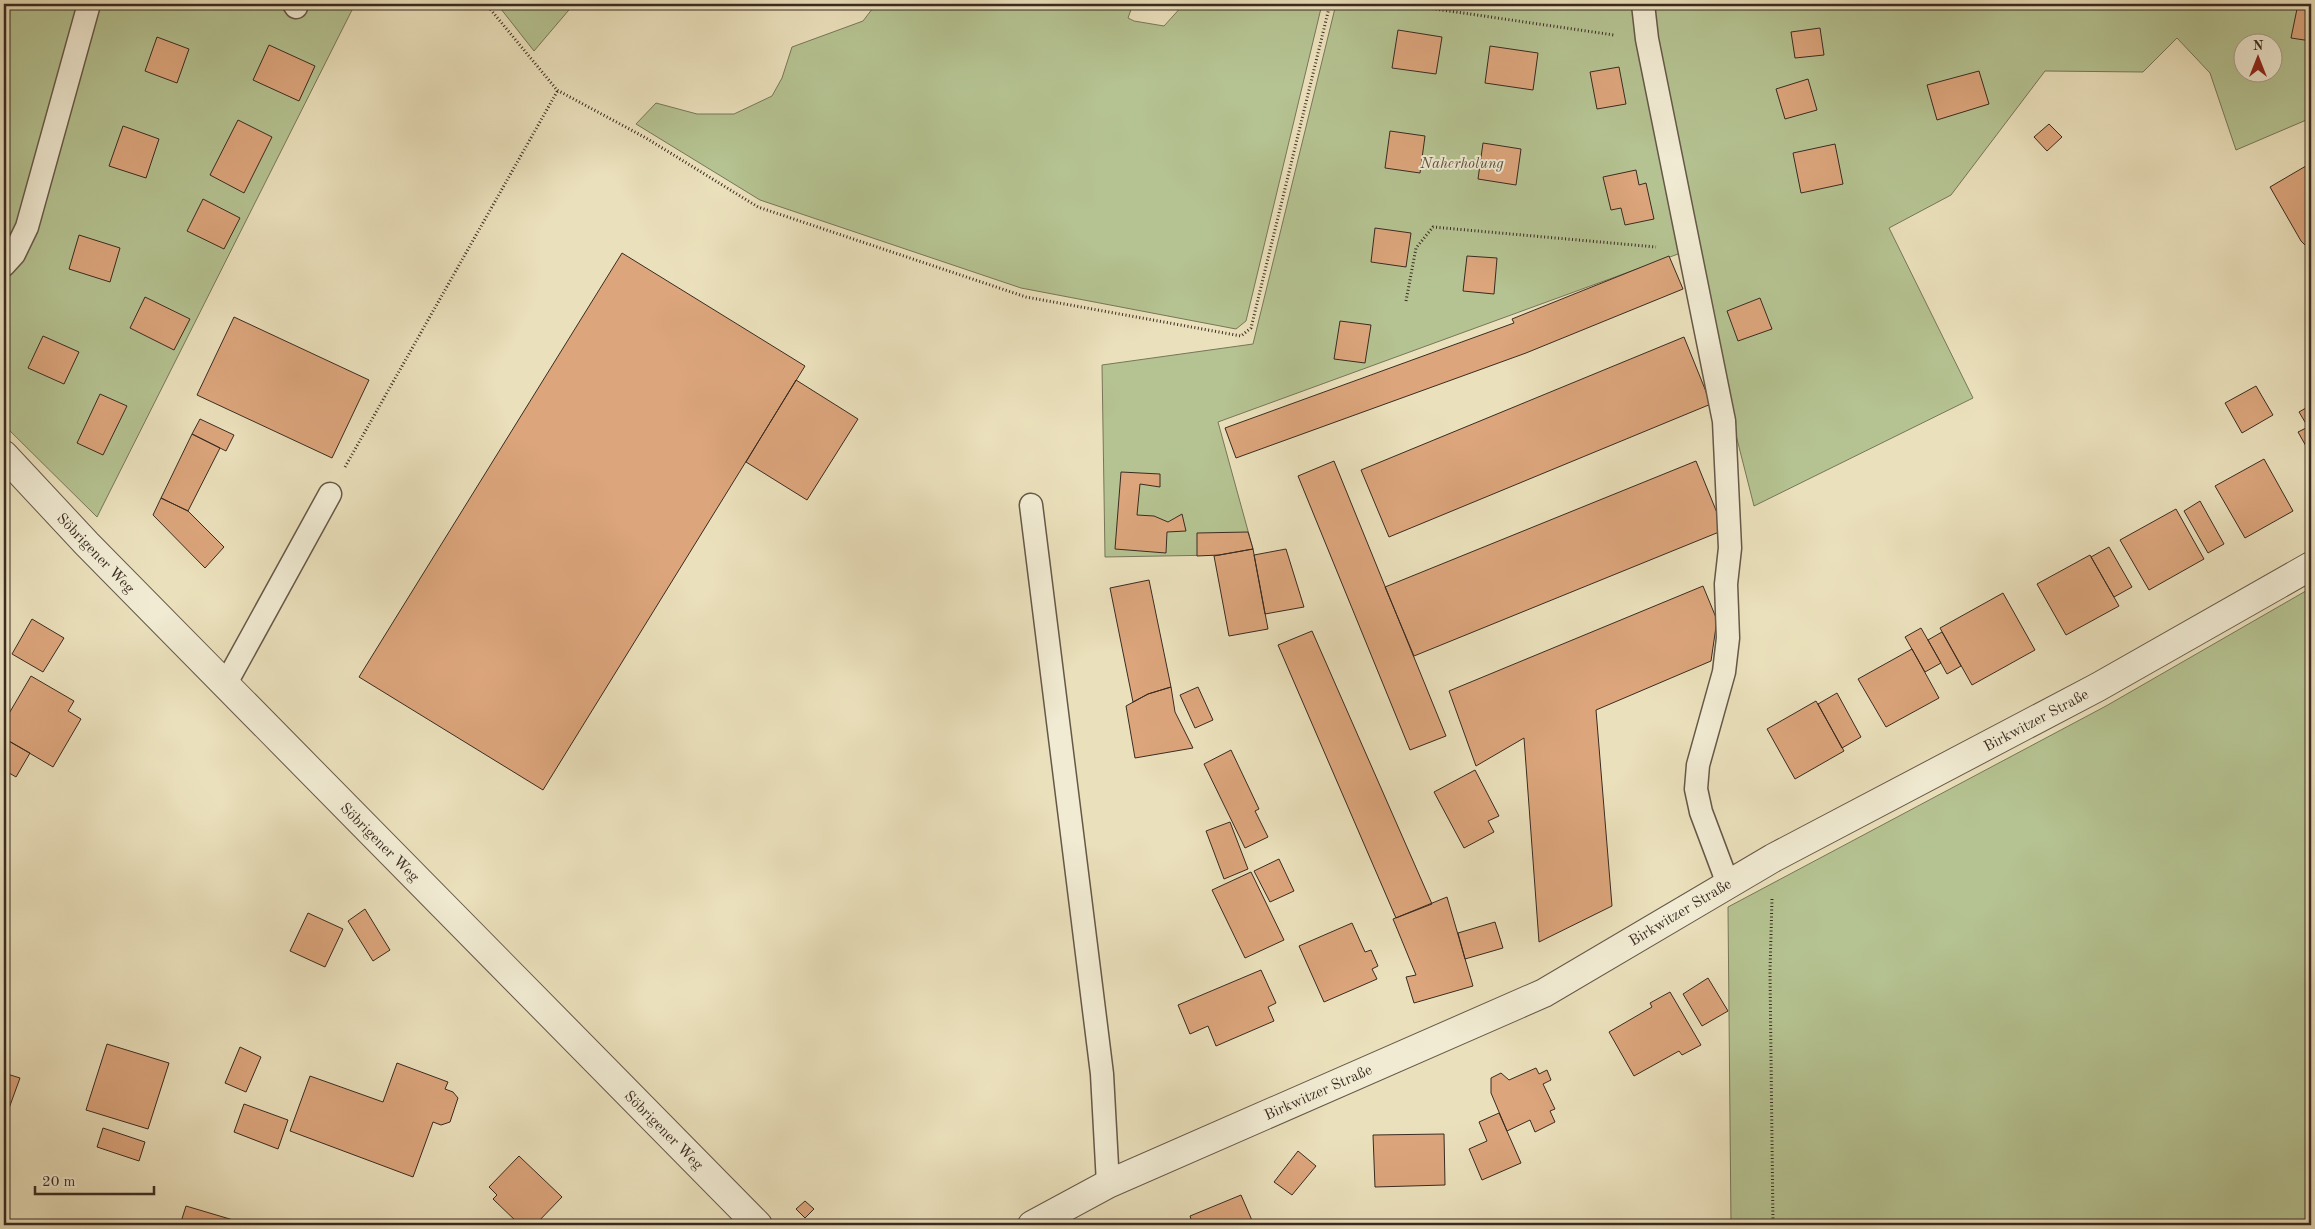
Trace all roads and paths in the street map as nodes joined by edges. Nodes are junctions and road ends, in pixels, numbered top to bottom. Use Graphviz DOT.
graph roads {
  1 [pos="89,4"];
  2 [pos="486,4"];
  3 [pos="1330,4"];
  4 [pos="1401,4"];
  5 [pos="1643,4"];
  6 [pos="1647,39"];
  7 [pos="558,90"];
  8 [pos="1689,250"];
  9 [pos="4,265"];
  10 [pos="1406,301"];
  11 [pos="4,455"];
  12 [pos="330,494"];
  13 [pos="1031,505"];
  14 [pos="2311,566"];
  15 [pos="225,685"];
  16 [pos="1773,858"];
  17 [pos="1728,884"];
  18 [pos="1108,1184"];
  19 [pos="758,1225"];
  20 [pos="1032,1225"];
  21 [pos="1773,1225"];
  1 -- 9 [label="lane"];
  2 -- 7 [label="path"];
  3 -- 7 [label="path"];
  4 -- 6 [label="path"];
  5 -- 6 [label="lane"];
  6 -- 8 [label="lane"];
  7 -- 12 [label="path"];
  8 -- 10 [label="path"];
  8 -- 17 [label="lane"];
  11 -- 15 [label="street, Söbrigener Weg"];
  12 -- 15 [label="lane"];
  13 -- 18 [label="lane"];
  14 -- 16 [label="street, Birkwitzer Straße"];
  15 -- 19 [label="street, Söbrigener Weg"];
  16 -- 17 [label="street, Birkwitzer Straße"];
  16 -- 21 [label="path"];
  17 -- 18 [label="street, Birkwitzer Straße"];
  18 -- 20 [label="street, Birkwitzer Straße"];
}
